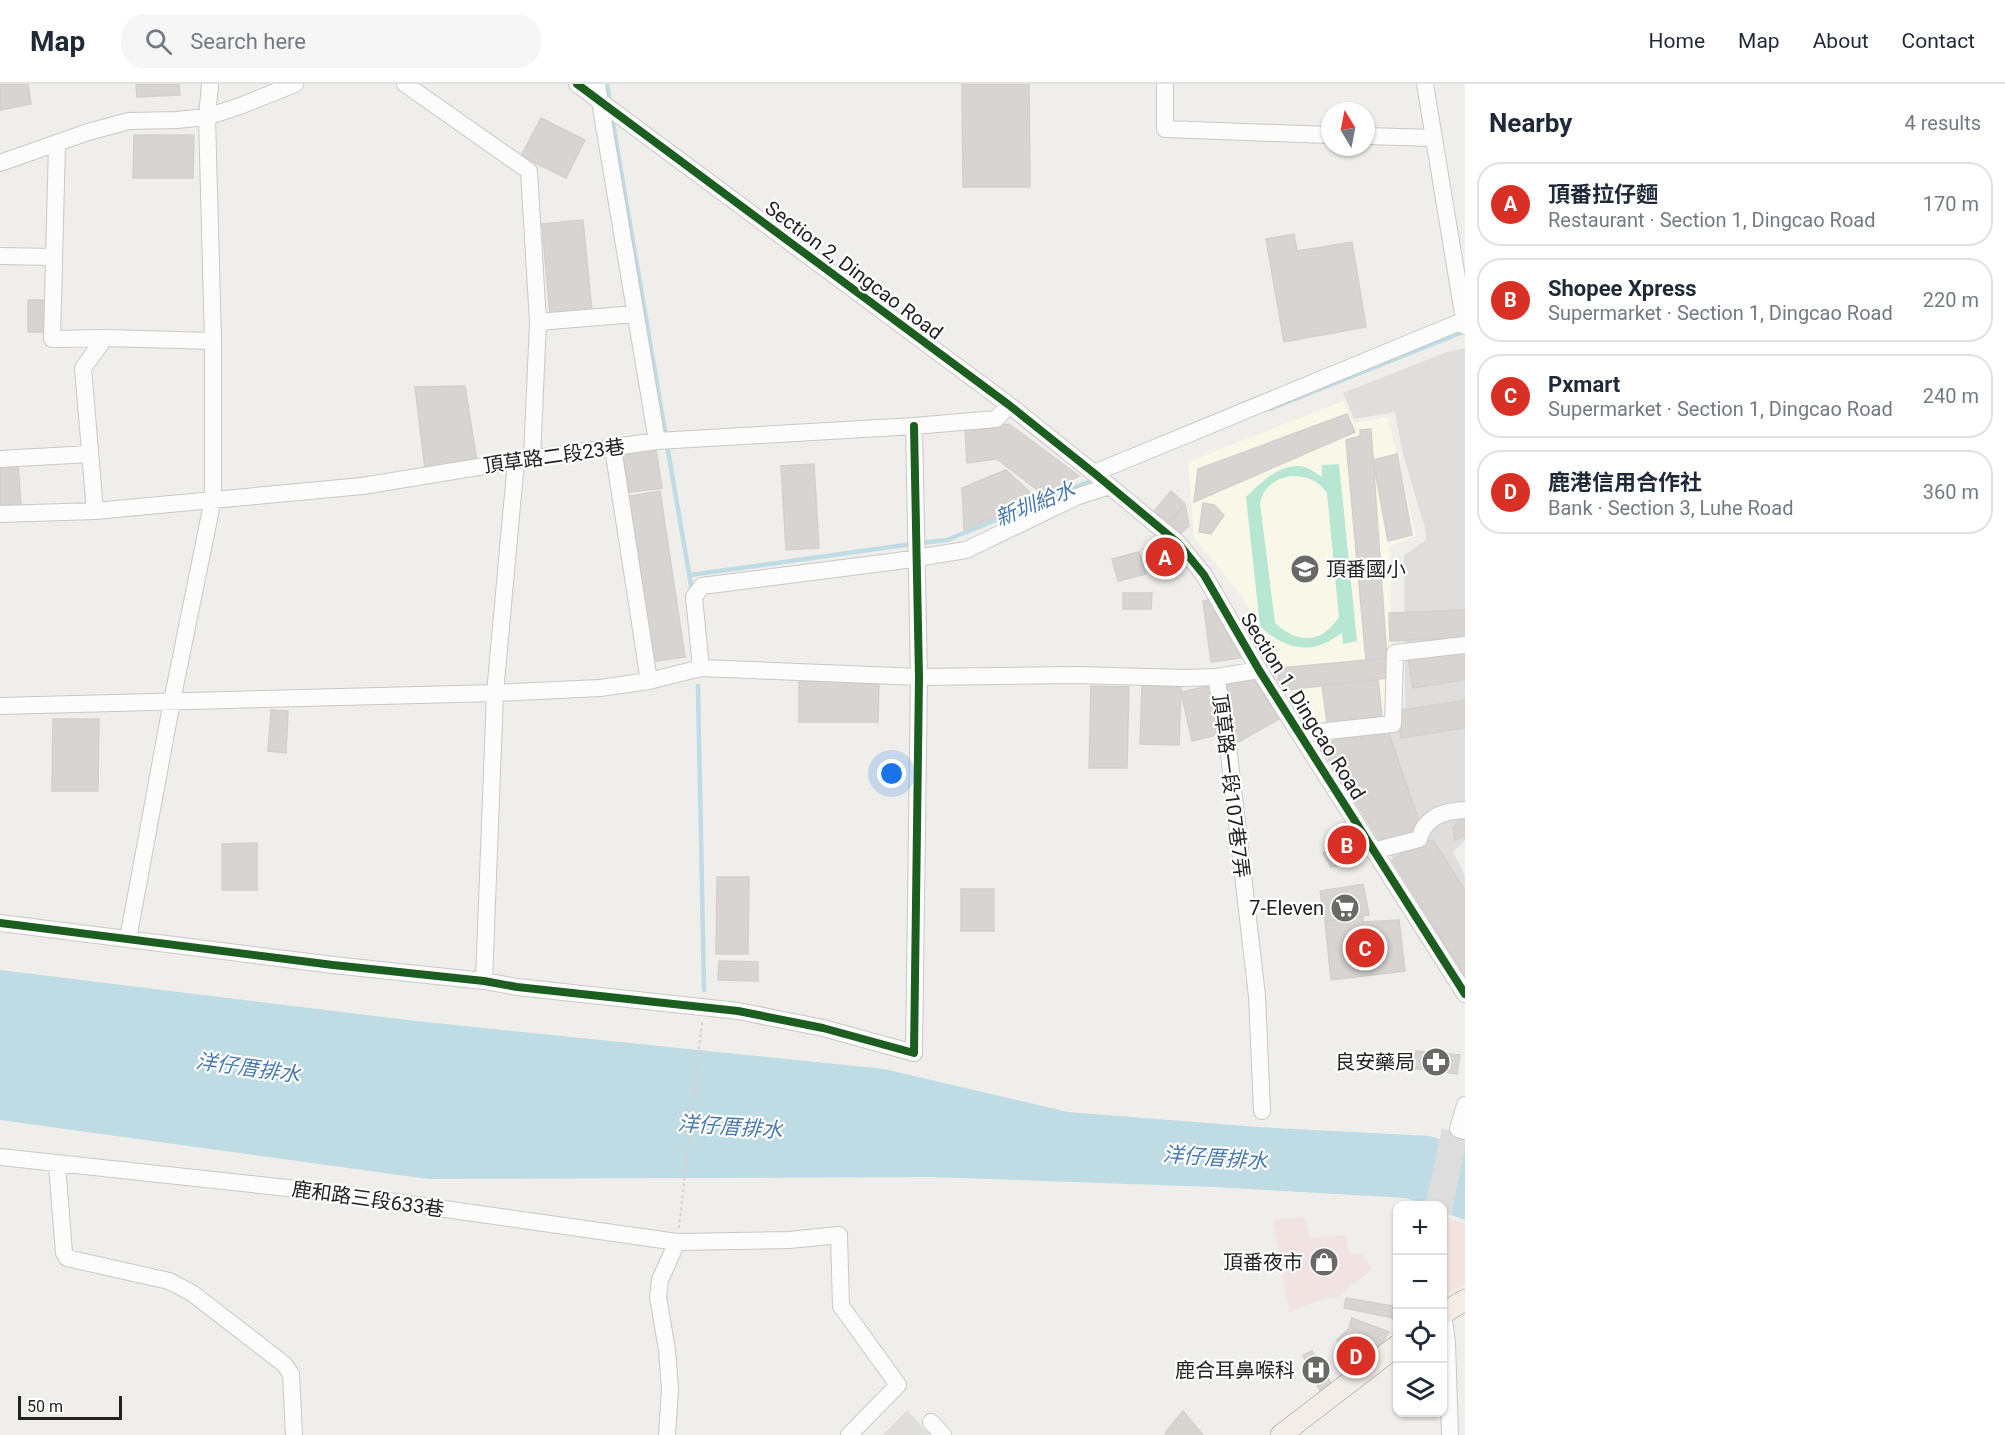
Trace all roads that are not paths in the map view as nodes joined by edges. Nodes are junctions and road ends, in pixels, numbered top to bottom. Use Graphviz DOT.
graph roads {
  1 [pos="210,84"];
  2 [pos="295,84"];
  3 [pos="405,84"];
  4 [pos="577,84"];
  5 [pos="597,84"];
  6 [pos="1165,84"];
  7 [pos="1425,84"];
  8 [pos="600,101"];
  9 [pos="207,117"];
  10 [pos="1321,135"];
  11 [pos="1375,136"];
  12 [pos="1434,138"];
  13 [pos="57,144"];
  14 [pos="0,163"];
  15 [pos="0,256"];
  16 [pos="53,256"];
  17 [pos="635,314"];
  18 [pos="538,322"];
  19 [pos="1464,322"];
  20 [pos="105,338"];
  21 [pos="213,341"];
  22 [pos="1008,405"];
  23 [pos="914,426"];
  24 [pos="657,441"];
  25 [pos="613,448"];
  26 [pos="90,454"];
  27 [pos="0,459"];
  28 [pos="524,459"];
  29 [pos="1094,473"];
  30 [pos="1110,486"];
  31 [pos="213,499"];
  32 [pos="94,511"];
  33 [pos="0,514"];
  34 [pos="918,559"];
  35 [pos="1465,645"];
  36 [pos="701,668"];
  37 [pos="1259,670"];
  38 [pos="919,677"];
  39 [pos="1216,677"];
  40 [pos="649,681"];
  41 [pos="495,693"];
  42 [pos="172,701"];
  43 [pos="0,706"];
  44 [pos="1300,734"];
  45 [pos="1465,810"];
  46 [pos="1373,852"];
  47 [pos="0,923"];
  48 [pos="128,939"];
  49 [pos="484,981"];
  50 [pos="1464,991"];
  51 [pos="1465,1105"];
  52 [pos="1262,1111"];
  53 [pos="1462,1130"];
  54 [pos="0,1157"];
  55 [pos="57,1164"];
  56 [pos="677,1242"];
  57 [pos="1465,1300"];
  58 [pos="1447,1311"];
  59 [pos="1447,1344"];
  60 [pos="1393,1348"];
  61 [pos="931,1422"];
  62 [pos="853,1434"];
  63 [pos="294,1435"];
  64 [pos="667,1435"];
  65 [pos="943,1435"];
  66 [pos="1281,1435"];
  67 [pos="1450,1435"];
  1 -- 9 [label="street"];
  2 -- 9 [label="street"];
  3 -- 18 [label="street"];
  4 -- 8 [label="street, Section 2, Dingcao Road"];
  5 -- 8 [label="street"];
  6 -- 10 [label="street"];
  7 -- 12 [label="street"];
  8 -- 17 [label="street"];
  8 -- 22 [label="street, Section 2, Dingcao Road"];
  9 -- 13 [label="street"];
  9 -- 21 [label="street"];
  11 -- 12 [label="street"];
  12 -- 19 [label="street"];
  13 -- 14 [label="street"];
  13 -- 16 [label="street"];
  15 -- 16 [label="street"];
  16 -- 20 [label="street"];
  17 -- 18 [label="street"];
  17 -- 24 [label="street"];
  18 -- 28 [label="street"];
  19 -- 29 [label="street"];
  20 -- 21 [label="street"];
  20 -- 26 [label="street"];
  21 -- 31 [label="street"];
  22 -- 23 [label="street, 頂草路二段23巷"];
  22 -- 29 [label="street, Section 2, Dingcao Road"];
  23 -- 24 [label="street, 頂草路二段23巷"];
  23 -- 34 [label="street"];
  24 -- 25 [label="street, 頂草路二段23巷"];
  25 -- 28 [label="street, 頂草路二段23巷"];
  25 -- 40 [label="street"];
  26 -- 27 [label="street"];
  26 -- 32 [label="street"];
  28 -- 31 [label="street, 頂草路二段23巷"];
  28 -- 41 [label="street"];
  29 -- 30 [label="street, Section 2, Dingcao Road"];
  30 -- 34 [label="street"];
  30 -- 37 [label="street, Section 1, Dingcao Road"];
  31 -- 32 [label="street, 頂草路二段23巷"];
  31 -- 42 [label="street"];
  32 -- 33 [label="street, 頂草路二段23巷"];
  34 -- 36 [label="street"];
  34 -- 38 [label="street"];
  35 -- 44 [label="street"];
  36 -- 38 [label="street"];
  36 -- 40 [label="street"];
  37 -- 39 [label="street"];
  37 -- 44 [label="street, Section 1, Dingcao Road"];
  38 -- 39 [label="street"];
  38 -- 49 [label="street"];
  39 -- 52 [label="street, 頂草路一段107巷7弄"];
  40 -- 41 [label="street"];
  41 -- 42 [label="street"];
  41 -- 49 [label="street"];
  42 -- 43 [label="street"];
  42 -- 48 [label="street"];
  44 -- 46 [label="street, Section 1, Dingcao Road"];
  45 -- 46 [label="street"];
  46 -- 50 [label="street, Section 1, Dingcao Road"];
  47 -- 48 [label="street"];
  48 -- 49 [label="street"];
  51 -- 53 [label="street"];
  54 -- 55 [label="street, 鹿和路三段633巷"];
  55 -- 56 [label="street, 鹿和路三段633巷"];
  55 -- 63 [label="street"];
  56 -- 62 [label="street, 鹿和路三段633巷"];
  56 -- 64 [label="street"];
  57 -- 58 [label="main road"];
  59 -- 67 [label="street"];
  60 -- 66 [label="main road"];
  61 -- 65 [label="street"];
}
